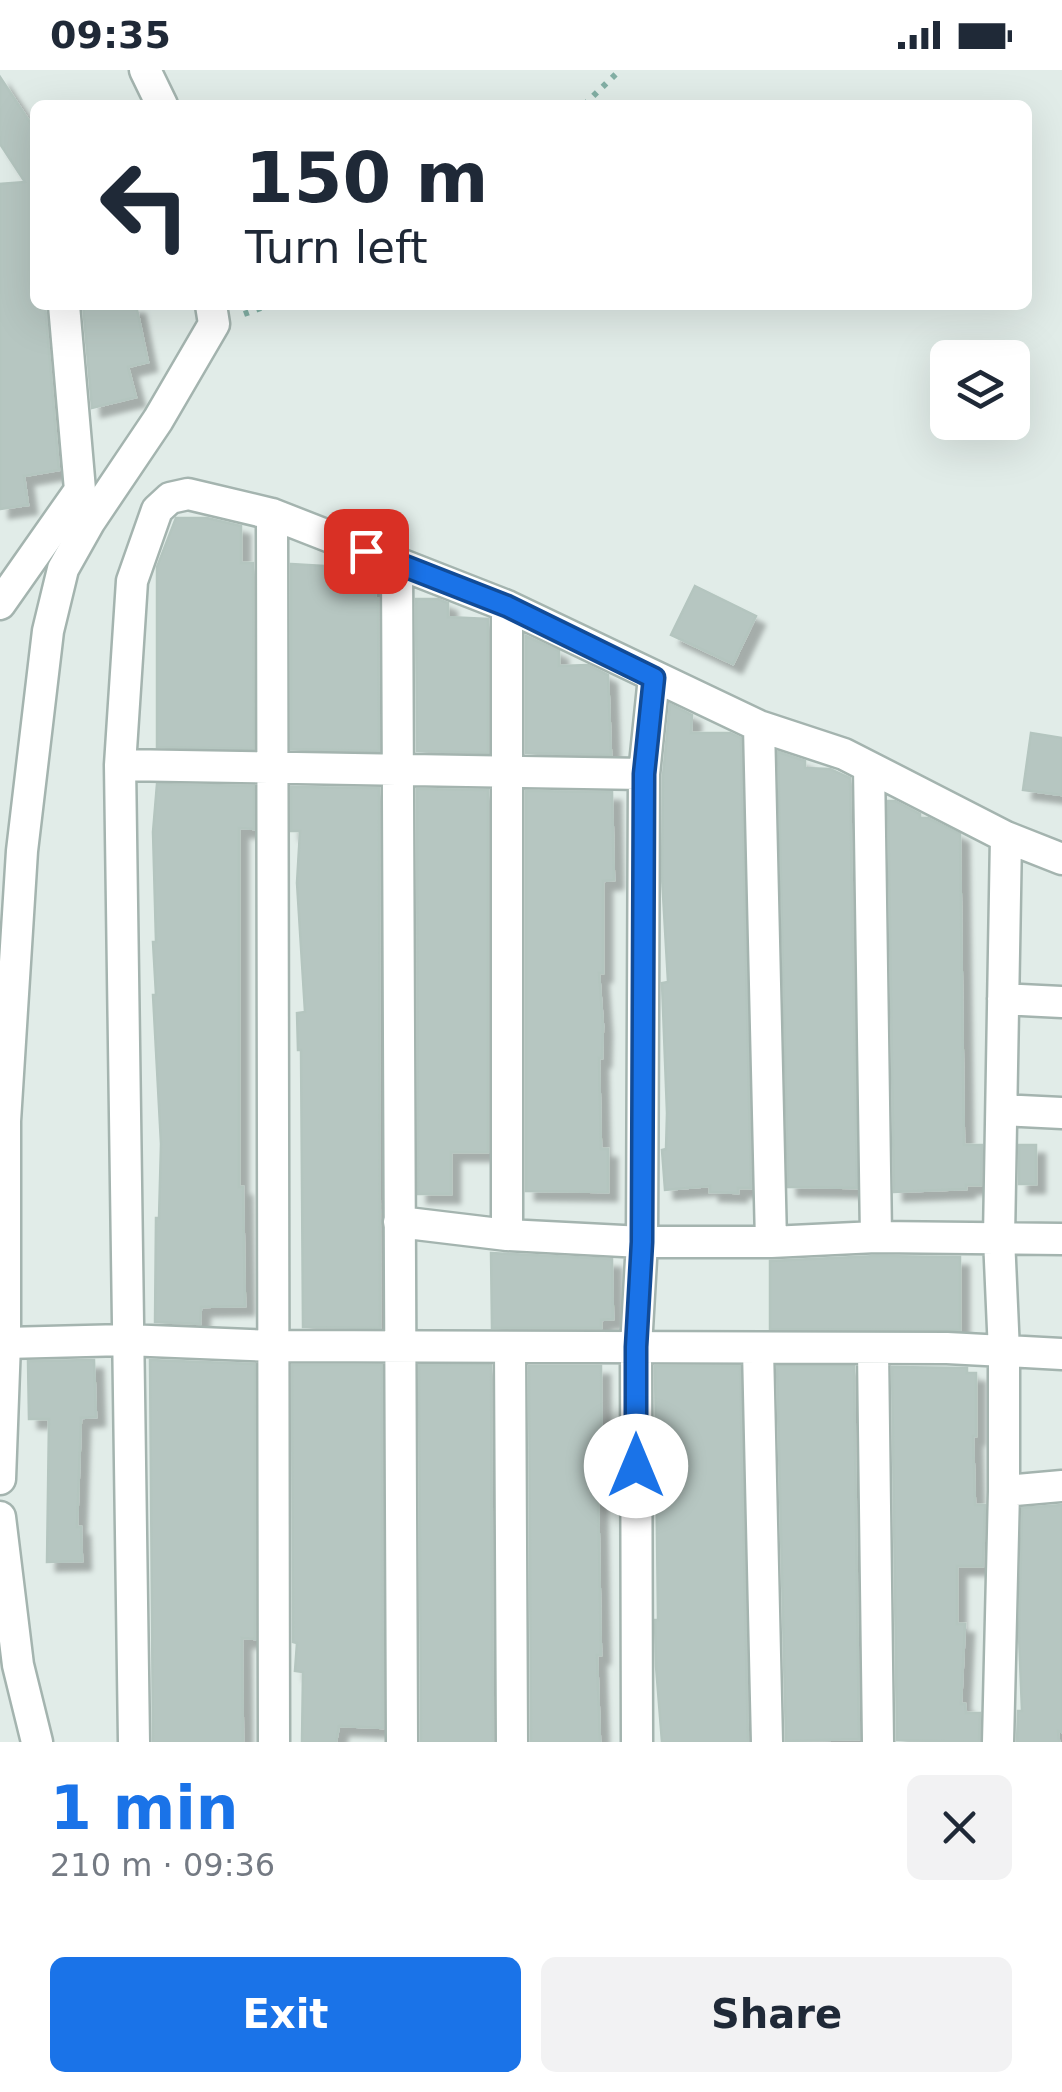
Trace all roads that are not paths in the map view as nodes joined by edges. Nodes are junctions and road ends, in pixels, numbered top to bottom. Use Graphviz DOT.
graph roads {
  1 [pos="145,70"];
  2 [pos="160,100"];
  3 [pos="64,310"];
  4 [pos="212,310"];
  5 [pos="272,514"];
  6 [pos="397,563"];
  7 [pos="0,604"];
  8 [pos="507,606"];
  9 [pos="654,678"];
  10 [pos="760,726"];
  11 [pos="120,765"];
  12 [pos="869,767"];
  13 [pos="271,768"];
  14 [pos="398,770"];
  15 [pos="509,771"];
  16 [pos="644,774"];
  17 [pos="1006,837"];
  18 [pos="1062,859"];
  19 [pos="1003,999"];
  20 [pos="1062,1002"];
  21 [pos="1002,1110"];
  22 [pos="1062,1114"];
  23 [pos="399,1222"];
  24 [pos="507,1235"];
  25 [pos="876,1237"];
  26 [pos="999,1238"];
  27 [pos="1062,1239"];
  28 [pos="642,1242"];
  29 [pos="771,1242"];
  30 [pos="126,1340"];
  31 [pos="4,1342"];
  32 [pos="399,1344"];
  33 [pos="275,1346"];
  34 [pos="510,1347"];
  35 [pos="636,1347"];
  36 [pos="758,1349"];
  37 [pos="873,1350"];
  38 [pos="1004,1352"];
  39 [pos="1062,1354"];
  40 [pos="0,1478"];
  41 [pos="1062,1486"];
  42 [pos="1004,1490"];
  43 [pos="0,1517"];
  44 [pos="37,1742"];
  45 [pos="134,1742"];
  46 [pos="274,1742"];
  47 [pos="402,1742"];
  48 [pos="512,1742"];
  49 [pos="637,1742"];
  50 [pos="767,1742"];
  51 [pos="878,1742"];
  52 [pos="998,1742"];
  1 -- 2 [label="street"];
  3 -- 7 [label="street"];
  4 -- 31 [label="street"];
  5 -- 6 [label="street"];
  5 -- 11 [label="street"];
  5 -- 13 [label="street"];
  6 -- 8 [label="street"];
  6 -- 14 [label="street"];
  8 -- 9 [label="street"];
  8 -- 15 [label="street"];
  9 -- 10 [label="street"];
  9 -- 16 [label="street"];
  10 -- 12 [label="street"];
  10 -- 29 [label="street"];
  11 -- 13 [label="street"];
  11 -- 30 [label="street"];
  12 -- 17 [label="street"];
  12 -- 25 [label="street"];
  13 -- 14 [label="street"];
  13 -- 33 [label="street"];
  14 -- 15 [label="street"];
  14 -- 23 [label="street"];
  15 -- 16 [label="street"];
  15 -- 24 [label="street"];
  16 -- 28 [label="street"];
  17 -- 18 [label="street"];
  17 -- 19 [label="street"];
  19 -- 20 [label="street"];
  19 -- 21 [label="street"];
  21 -- 22 [label="street"];
  21 -- 26 [label="street"];
  23 -- 24 [label="street"];
  23 -- 32 [label="street"];
  24 -- 28 [label="street"];
  25 -- 26 [label="street"];
  25 -- 29 [label="street"];
  26 -- 27 [label="street"];
  26 -- 38 [label="street"];
  28 -- 29 [label="street"];
  28 -- 35 [label="street"];
  30 -- 31 [label="street"];
  30 -- 33 [label="street"];
  30 -- 45 [label="street"];
  31 -- 40 [label="street"];
  32 -- 33 [label="street"];
  32 -- 34 [label="street"];
  32 -- 47 [label="street"];
  33 -- 46 [label="street"];
  34 -- 35 [label="street"];
  34 -- 48 [label="street"];
  35 -- 36 [label="street"];
  35 -- 49 [label="street"];
  36 -- 37 [label="street"];
  36 -- 50 [label="street"];
  37 -- 38 [label="street"];
  37 -- 51 [label="street"];
  38 -- 39 [label="street"];
  38 -- 42 [label="street"];
  41 -- 42 [label="street"];
  42 -- 52 [label="street"];
  43 -- 44 [label="street"];
}
